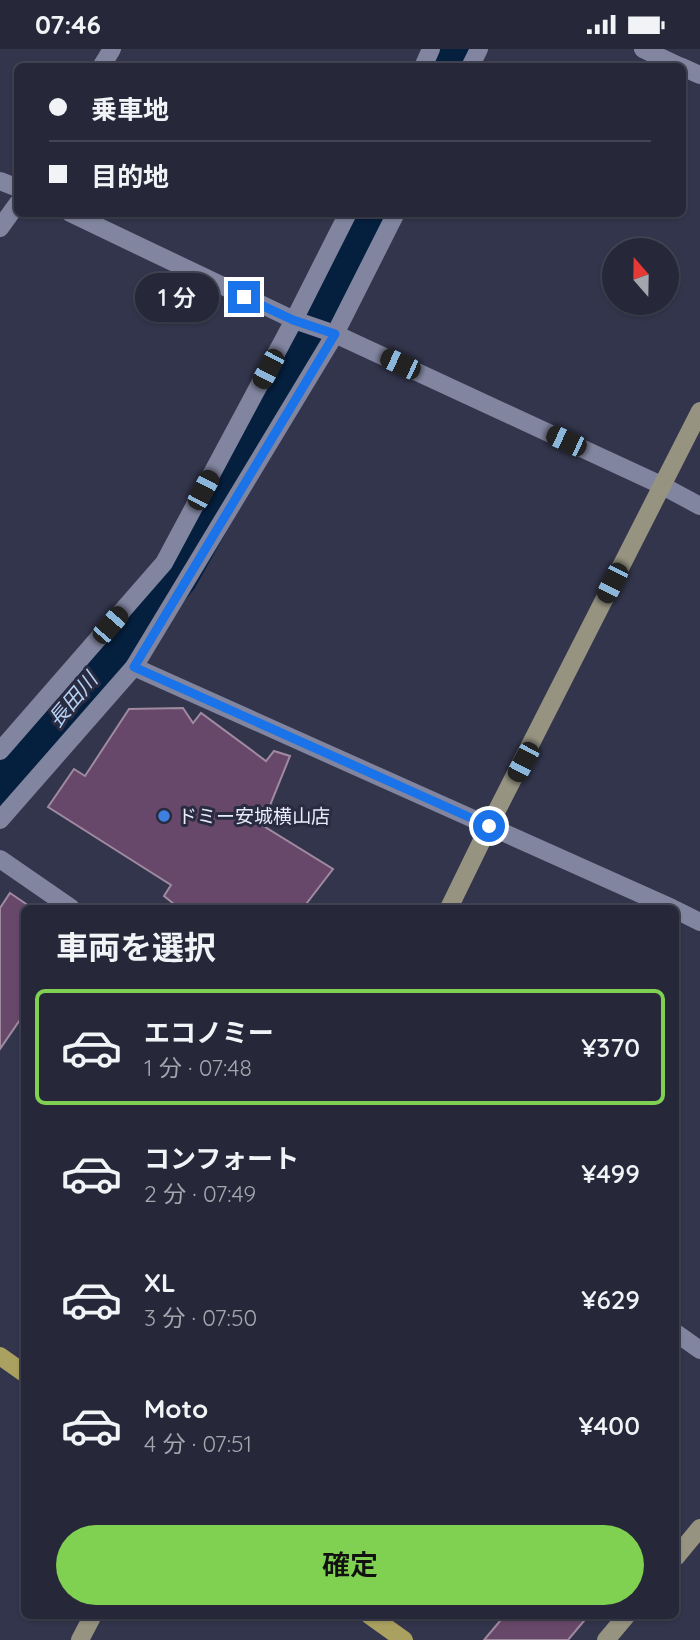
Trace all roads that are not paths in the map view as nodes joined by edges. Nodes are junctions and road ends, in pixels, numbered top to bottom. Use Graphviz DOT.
graph roads {
  1 [pos="649,57"];
  2 [pos="669,63"];
  3 [pos="14,209"];
  4 [pos="78,217"];
  5 [pos="346,217"];
  6 [pos="394,217"];
  7 [pos="0,228"];
  8 [pos="299,322"];
  9 [pos="331,333"];
  10 [pos="700,411"];
  11 [pos="661,485"];
  12 [pos="700,506"];
  13 [pos="134,667"];
  14 [pos="0,751"];
  15 [pos="0,820"];
  16 [pos="489,826"];
  17 [pos="0,859"];
  18 [pos="67,905"];
  19 [pos="450,905"];
  20 [pos="665,905"];
  21 [pos="679,912"];
  22 [pos="700,922"];
  23 [pos="679,1335"];
  24 [pos="700,1350"];
  25 [pos="0,1356"];
  26 [pos="21,1371"];
  27 [pos="700,1528"];
  28 [pos="679,1553"];
  29 [pos="91,1619"];
  30 [pos="375,1619"];
  31 [pos="624,1619"];
  32 [pos="80,1640"];
  33 [pos="404,1640"];
  34 [pos="606,1640"];
  1 -- 2 [label="street"];
  3 -- 7 [label="street"];
  4 -- 8 [label="street"];
  5 -- 8 [label="street"];
  6 -- 9 [label="street"];
  8 -- 9 [label="street"];
  8 -- 14 [label="street"];
  9 -- 11 [label="street"];
  9 -- 13 [label="street"];
  10 -- 11 [label="street"];
  11 -- 12 [label="street"];
  11 -- 16 [label="street"];
  13 -- 15 [label="street"];
  13 -- 16 [label="street"];
  16 -- 19 [label="street"];
  16 -- 20 [label="street"];
  17 -- 18 [label="street"];
  21 -- 22 [label="street"];
  23 -- 24 [label="street"];
  25 -- 26 [label="main road"];
  27 -- 28 [label="street"];
  29 -- 32 [label="street"];
  30 -- 33 [label="main road"];
  31 -- 34 [label="street"];
}
